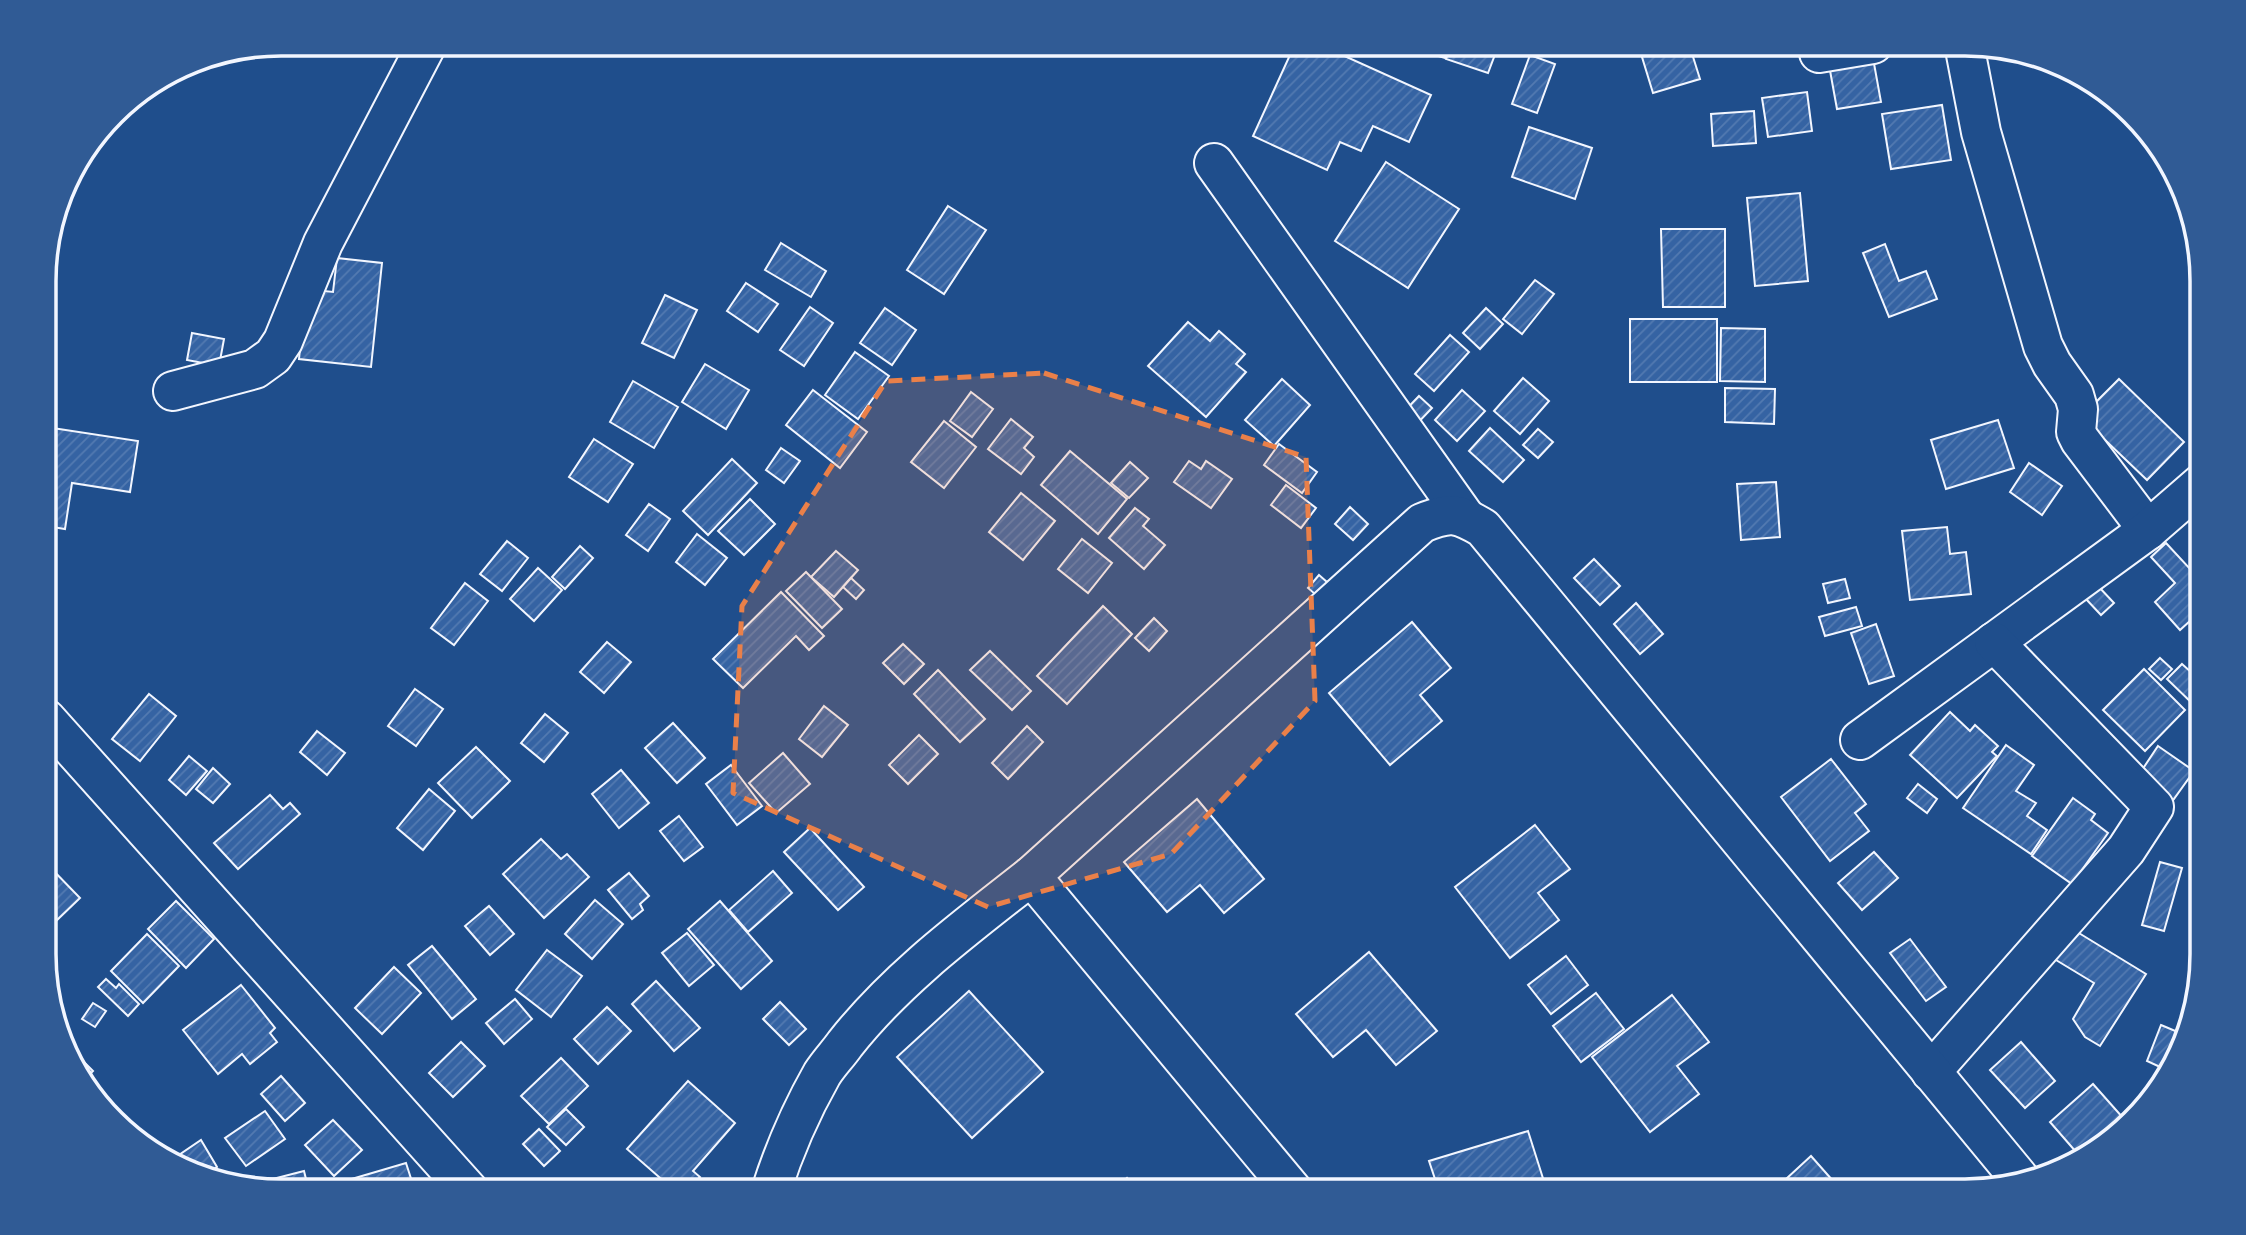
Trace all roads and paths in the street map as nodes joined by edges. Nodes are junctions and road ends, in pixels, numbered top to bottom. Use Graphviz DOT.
graph roads {
  1 [pos="422,56"];
  2 [pos="1966,56"];
  3 [pos="1214,163"];
  4 [pos="173,391"];
  5 [pos="2190,493"];
  6 [pos="1465,517"];
  7 [pos="2148,530"];
  8 [pos="1994,642"];
  9 [pos="56,730"];
  10 [pos="1860,740"];
  11 [pos="1031,876"];
  12 [pos="1931,1072"];
  13 [pos="2015,1173"];
  14 [pos="458,1179"];
  15 [pos="775,1179"];
  16 [pos="1283,1179"];
  1 -- 4 [label="street"];
  2 -- 7 [label="street"];
  3 -- 6 [label="street"];
  5 -- 7 [label="street"];
  6 -- 11 [label="street"];
  6 -- 12 [label="street"];
  7 -- 8 [label="street"];
  8 -- 10 [label="street"];
  8 -- 12 [label="street"];
  9 -- 14 [label="street"];
  11 -- 15 [label="street"];
  11 -- 16 [label="street"];
  12 -- 13 [label="street"];
}
